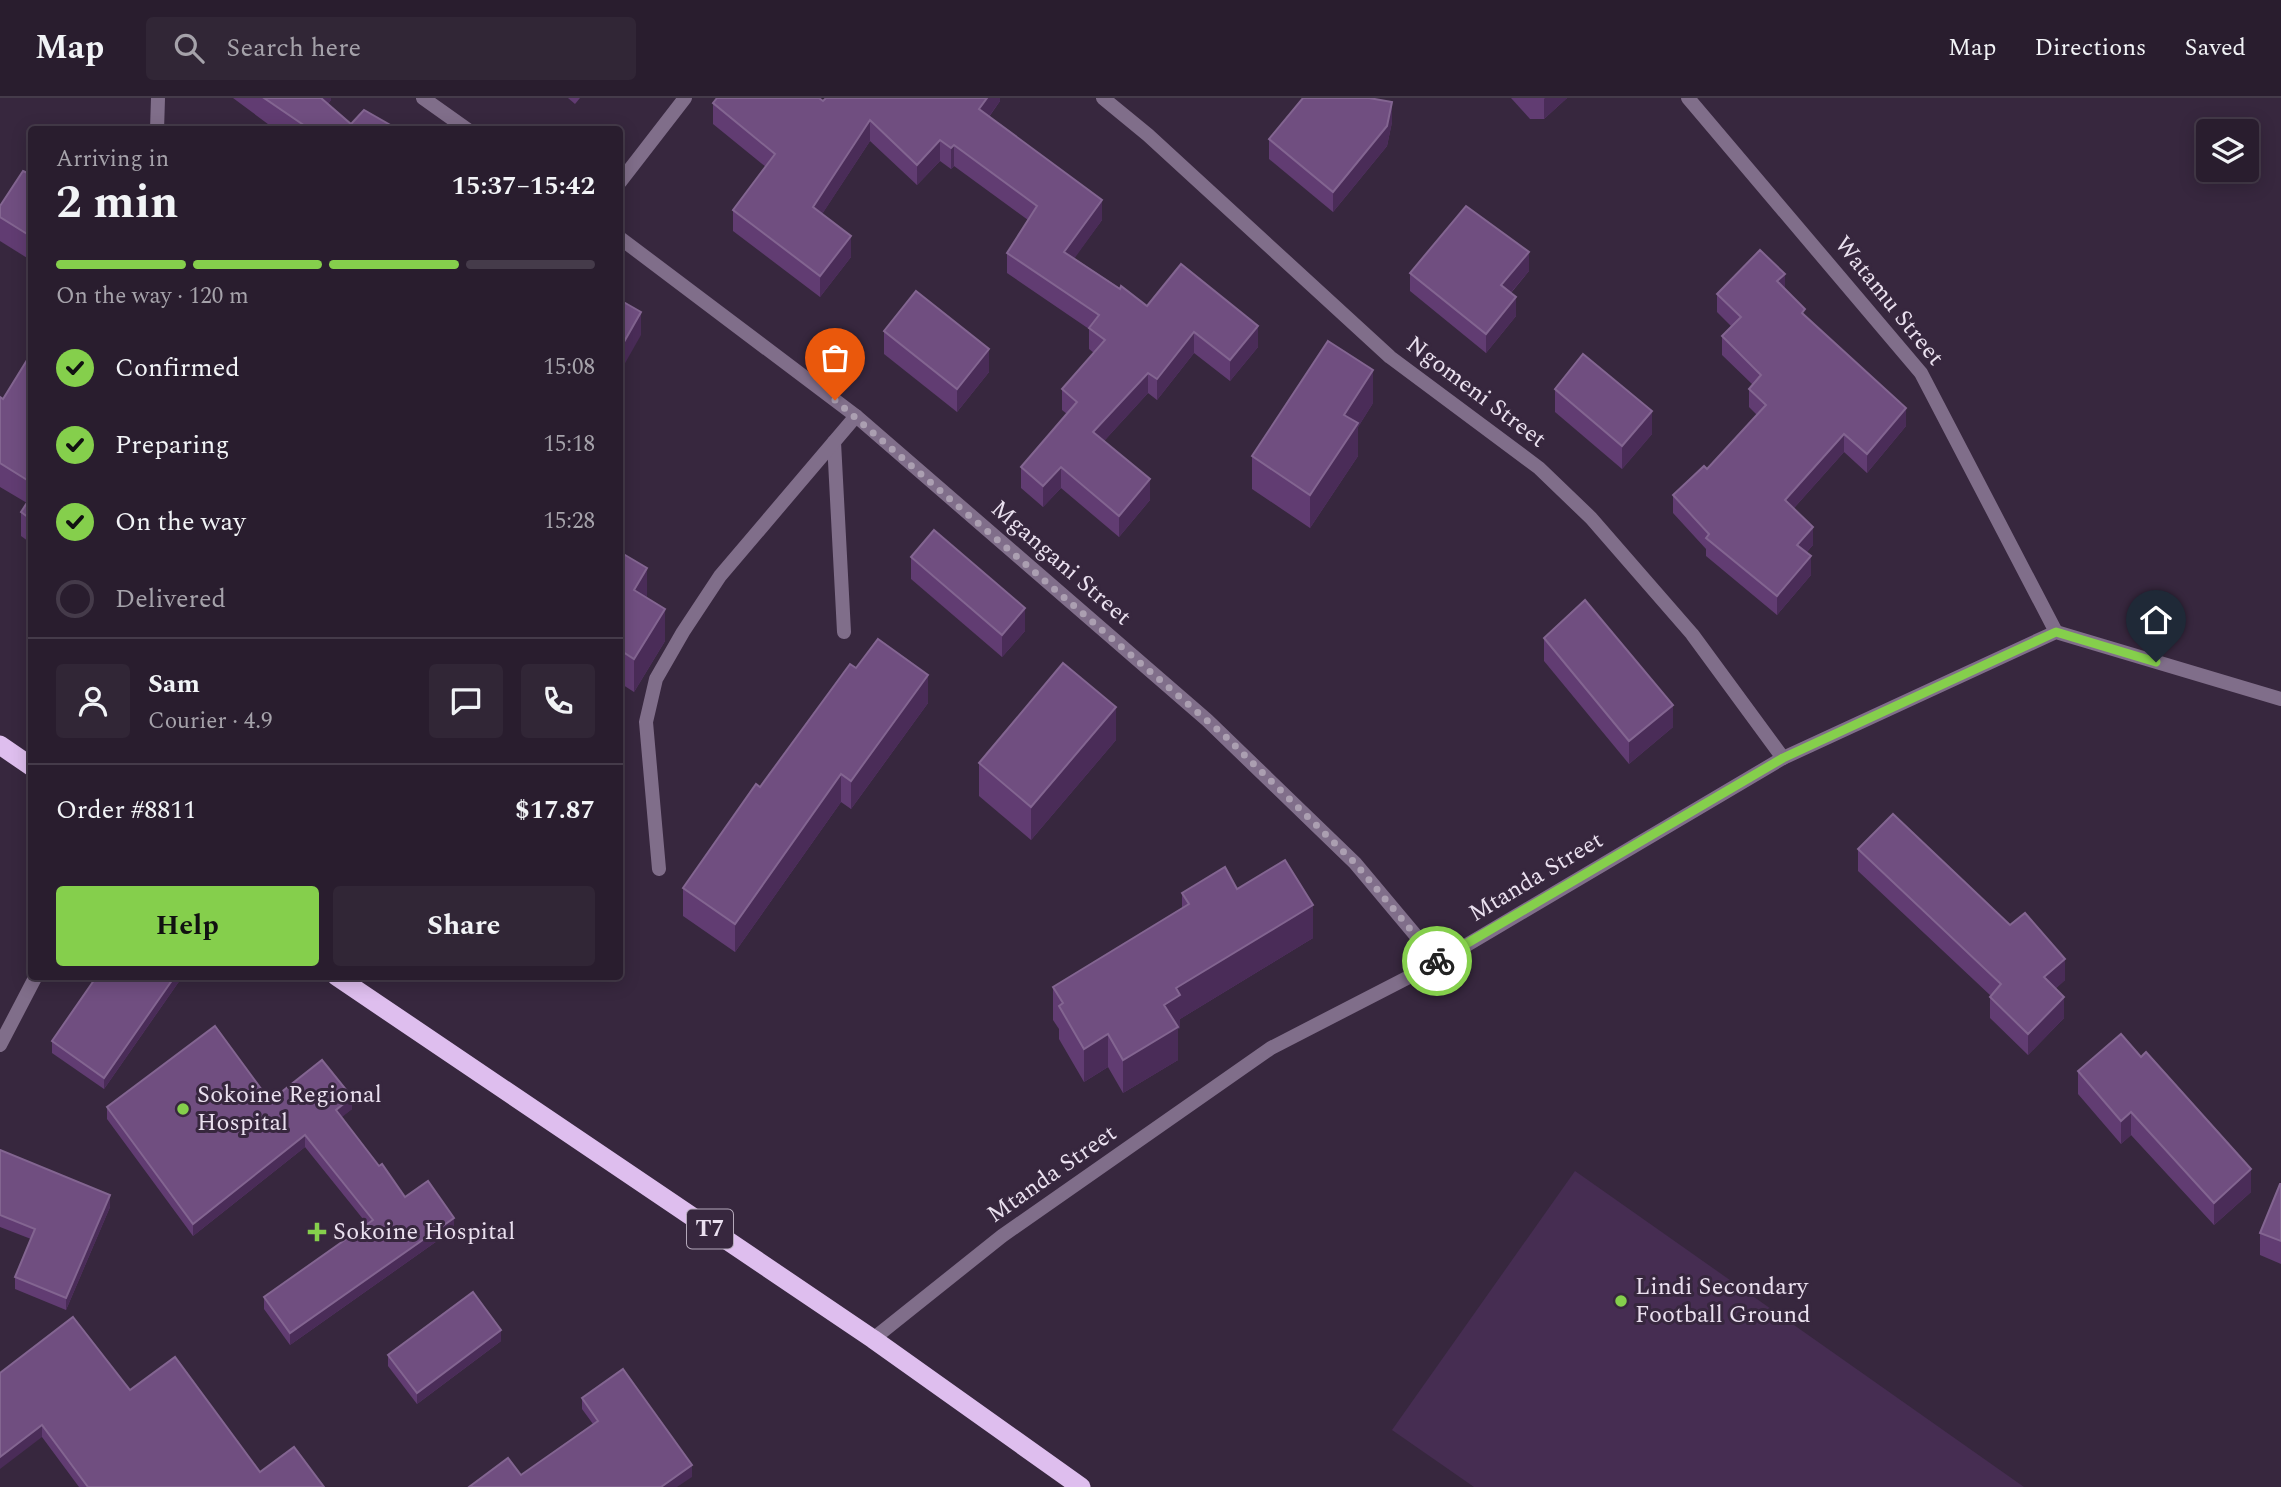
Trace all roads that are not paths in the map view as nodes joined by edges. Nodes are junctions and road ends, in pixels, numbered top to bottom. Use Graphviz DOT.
graph roads {
  1 [pos="158,98"];
  2 [pos="423,98"];
  3 [pos="685,98"];
  4 [pos="1103,98"];
  5 [pos="1688,98"];
  6 [pos="157,126"];
  7 [pos="462,126"];
  8 [pos="623,177"];
  9 [pos="623,240"];
  10 [pos="856,416"];
  11 [pos="834,442"];
  12 [pos="844,632"];
  13 [pos="2056,632"];
  14 [pos="2281,699"];
  15 [pos="0,745"];
  16 [pos="1783,758"];
  17 [pos="28,764"];
  18 [pos="659,869"];
  19 [pos="1438,961"];
  20 [pos="34,980"];
  21 [pos="342,980"];
  22 [pos="0,1045"];
  23 [pos="873,1339"];
  24 [pos="1081,1487"];
  1 -- 6 [label="street"];
  2 -- 7 [label="street"];
  3 -- 8 [label="street"];
  4 -- 16 [label="street, Ngomeni Street"];
  5 -- 13 [label="street, Watamu Street"];
  9 -- 10 [label="street, Mgangani Street"];
  10 -- 11 [label="street"];
  10 -- 19 [label="street, Mgangani Street"];
  11 -- 12 [label="street"];
  11 -- 18 [label="street"];
  13 -- 14 [label="street"];
  13 -- 16 [label="street, Mtanda Street"];
  15 -- 17 [label="highway"];
  16 -- 19 [label="street, Mtanda Street"];
  19 -- 23 [label="street, Mtanda Street"];
  20 -- 22 [label="street"];
  21 -- 23 [label="highway, T7"];
  23 -- 24 [label="highway, T7"];
}
